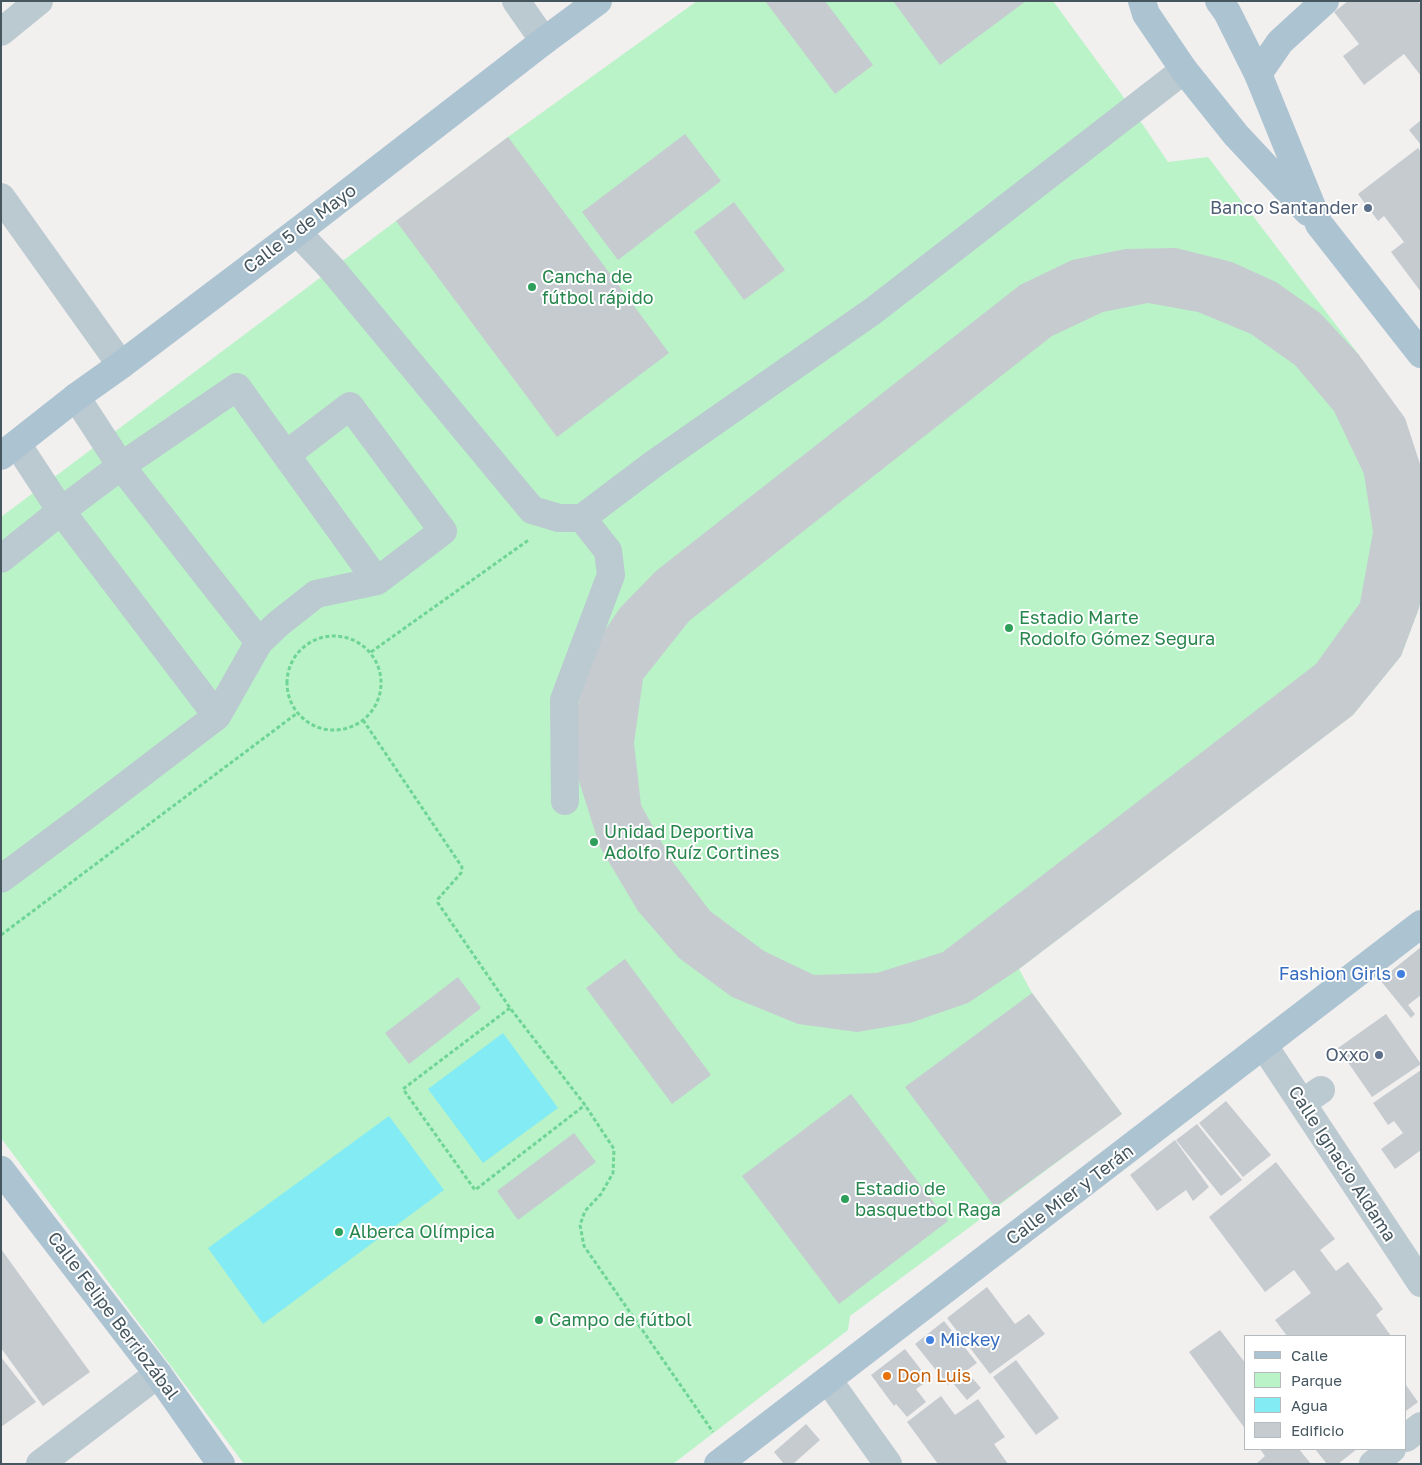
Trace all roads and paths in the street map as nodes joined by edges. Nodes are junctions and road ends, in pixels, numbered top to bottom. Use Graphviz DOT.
graph roads {
  1 [pos="38,1"];
  2 [pos="516,1"];
  3 [pos="598,1"];
  4 [pos="1142,1"];
  5 [pos="1220,1"];
  6 [pos="1324,1"];
  7 [pos="1,32"];
  8 [pos="544,41"];
  9 [pos="1184,70"];
  10 [pos="1258,74"];
  11 [pos="1,197"];
  12 [pos="1319,224"];
  13 [pos="297,232"];
  14 [pos="1421,354"];
  15 [pos="121,365"];
  16 [pos="76,397"];
  17 [pos="9,450"];
  18 [pos="287,454"];
  19 [pos="121,466"];
  20 [pos="61,511"];
  21 [pos="570,518"];
  22 [pos="1,559"];
  23 [pos="377,581"];
  24 [pos="259,642"];
  25 [pos="371,652"];
  26 [pos="296,714"];
  27 [pos="217,716"];
  28 [pos="362,720"];
  29 [pos="565,801"];
  30 [pos="1,879"];
  31 [pos="1421,924"];
  32 [pos="1,934"];
  33 [pos="510,1008"];
  34 [pos="1264,1046"];
  35 [pos="586,1105"];
  36 [pos="1,1170"];
  37 [pos="1421,1283"];
  38 [pos="158,1374"];
  39 [pos="828,1380"];
  40 [pos="1421,1426"];
  41 [pos="1407,1437"];
  42 [pos="1391,1450"];
  43 [pos="724,1460"];
  44 [pos="40,1464"];
  45 [pos="221,1464"];
  46 [pos="888,1464"];
  47 [pos="1373,1464"];
  1 -- 7 [label="street"];
  2 -- 8 [label="street"];
  3 -- 8 [label="main road, Calle 5 de Mayo"];
  4 -- 9 [label="main road"];
  5 -- 10 [label="main road"];
  6 -- 10 [label="main road"];
  8 -- 13 [label="main road, Calle 5 de Mayo"];
  9 -- 12 [label="main road"];
  9 -- 21 [label="street"];
  10 -- 12 [label="main road"];
  11 -- 15 [label="street"];
  12 -- 14 [label="main road"];
  13 -- 15 [label="main road, Calle 5 de Mayo"];
  13 -- 21 [label="street"];
  15 -- 16 [label="main road, Calle 5 de Mayo"];
  16 -- 17 [label="main road, Calle 5 de Mayo"];
  16 -- 19 [label="street"];
  17 -- 20 [label="street"];
  18 -- 19 [label="street"];
  18 -- 23 [label="street"];
  18 -- 23 [label="street"];
  19 -- 20 [label="street"];
  19 -- 24 [label="street"];
  20 -- 22 [label="street"];
  20 -- 27 [label="street"];
  21 -- 25 [label="path"];
  21 -- 29 [label="street"];
  23 -- 24 [label="street"];
  24 -- 27 [label="street"];
  25 -- 26 [label="path"];
  25 -- 28 [label="path"];
  26 -- 28 [label="path"];
  26 -- 32 [label="path"];
  27 -- 30 [label="street"];
  28 -- 33 [label="path"];
  31 -- 34 [label="main road, Calle Mier y Terán"];
  33 -- 35 [label="path"];
  33 -- 35 [label="path"];
  34 -- 37 [label="street, Calle Ignacio Aldama"];
  34 -- 39 [label="main road, Calle Mier y Terán"];
  35 -- 43 [label="path"];
  36 -- 38 [label="main road, Calle Felipe Berriozábal"];
  38 -- 44 [label="street"];
  38 -- 45 [label="main road, Calle Felipe Berriozábal"];
  39 -- 43 [label="main road, Calle Mier y Terán"];
  39 -- 46 [label="street"];
  40 -- 41 [label="street"];
  42 -- 47 [label="street"];
}
